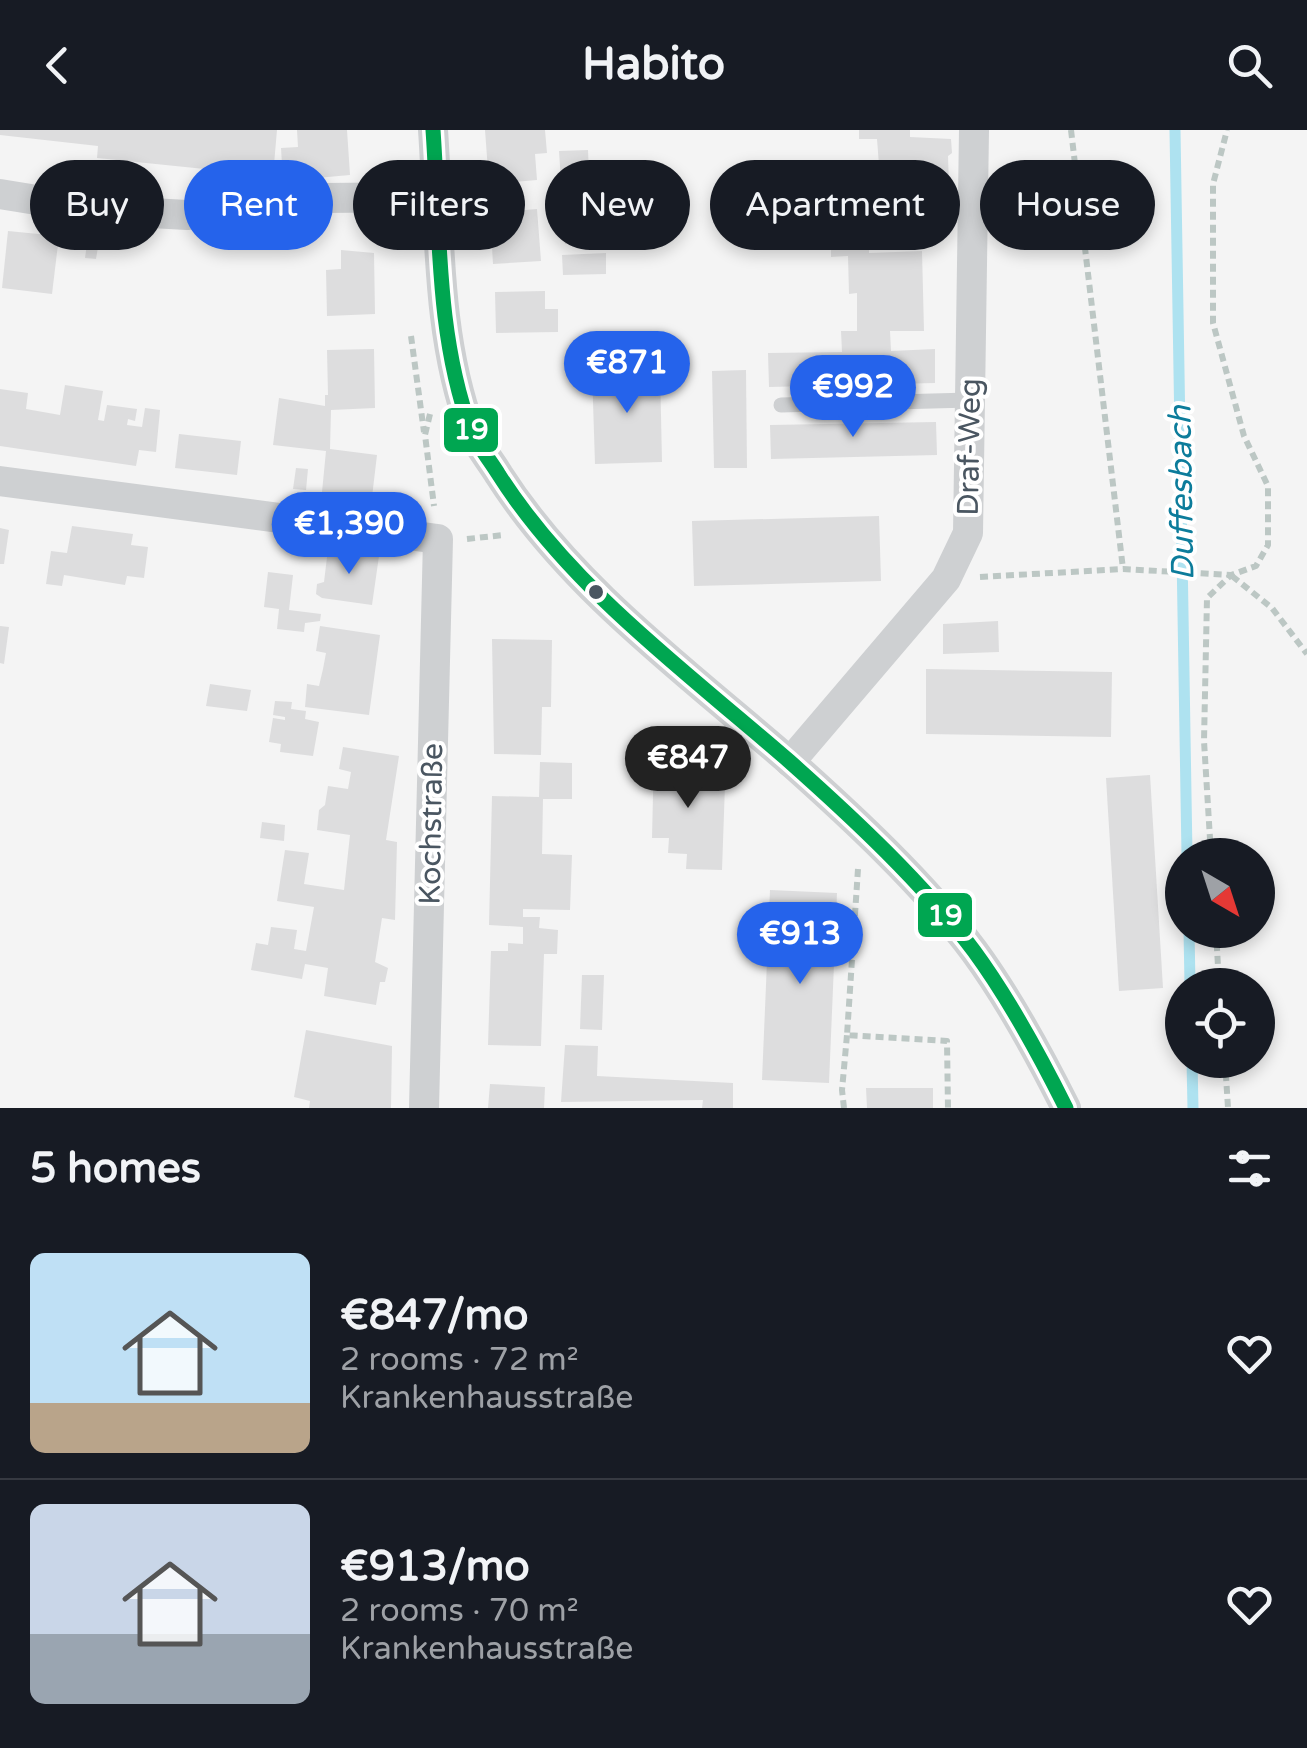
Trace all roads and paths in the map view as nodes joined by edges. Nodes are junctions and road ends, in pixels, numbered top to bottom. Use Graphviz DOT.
graph roads {
  1 [pos="433,130"];
  2 [pos="974,130"];
  3 [pos="1071,130"];
  4 [pos="1226,130"];
  5 [pos="435,160"];
  6 [pos="0,194"];
  7 [pos="353,198"];
  8 [pos="442,250"];
  9 [pos="434,399"];
  10 [pos="970,400"];
  11 [pos="781,405"];
  12 [pos="0,481"];
  13 [pos="438,539"];
  14 [pos="1123,569"];
  15 [pos="1231,575"];
  16 [pos="946,580"];
  17 [pos="1307,654"];
  18 [pos="790,762"];
  19 [pos="860,829"];
  20 [pos="1211,838"];
  21 [pos="847,1035"];
  22 [pos="1226,1078"];
  23 [pos="424,1108"];
  24 [pos="844,1108"];
  25 [pos="948,1108"];
  26 [pos="1066,1108"];
  27 [pos="1228,1108"];
  1 -- 5 [label="street"];
  2 -- 10 [label="street, Draf-Weg"];
  3 -- 14 [label="path"];
  4 -- 15 [label="path"];
  6 -- 7 [label="street"];
  8 -- 18 [label="street"];
  9 -- 13 [label="path"];
  10 -- 11 [label="lane"];
  10 -- 16 [label="street, Draf-Weg"];
  12 -- 13 [label="street"];
  13 -- 23 [label="street, Kochstraße"];
  14 -- 15 [label="path"];
  14 -- 16 [label="path"];
  15 -- 17 [label="path"];
  15 -- 20 [label="path"];
  16 -- 18 [label="street, Draf-Weg"];
  18 -- 19 [label="street"];
  19 -- 21 [label="path"];
  19 -- 26 [label="street"];
  21 -- 24 [label="path"];
  21 -- 25 [label="path"];
  22 -- 27 [label="path"];
}
